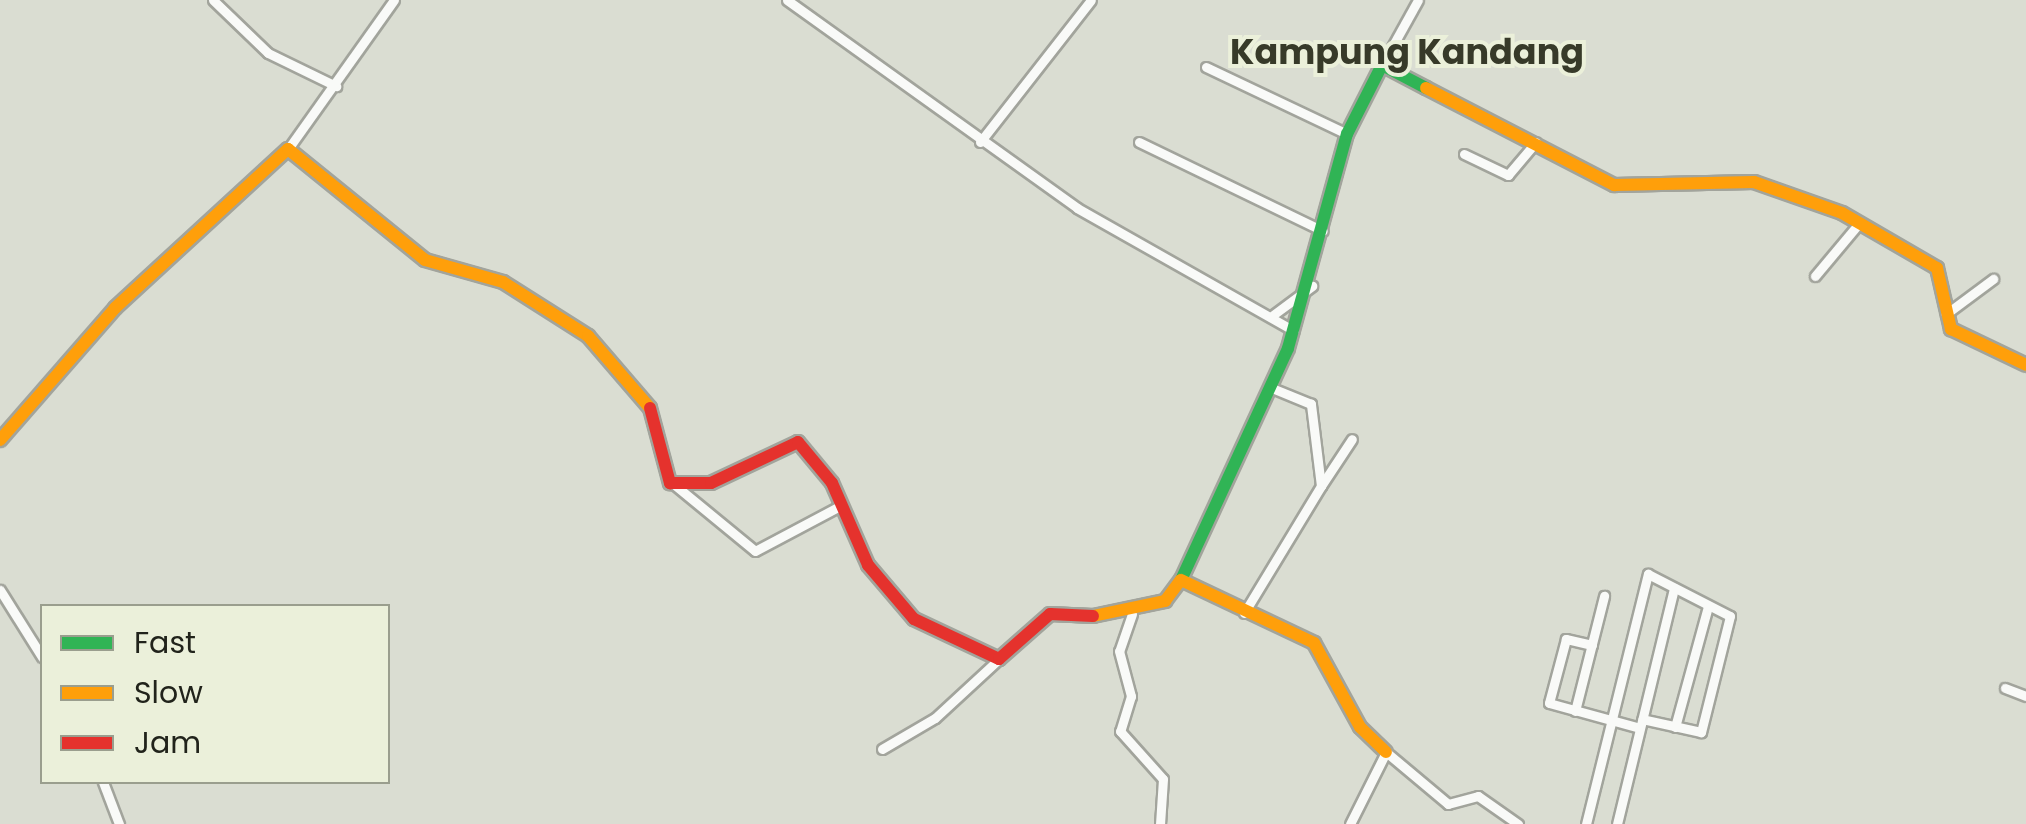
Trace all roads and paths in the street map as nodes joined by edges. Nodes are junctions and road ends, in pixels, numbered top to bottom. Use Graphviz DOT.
graph roads {
  1 [pos="214,0"];
  2 [pos="394,0"];
  3 [pos="787,0"];
  4 [pos="1091,0"];
  5 [pos="1418,0"];
  6 [pos="1382,65"];
  7 [pos="1206,67"];
  8 [pos="336,86"];
  9 [pos="1347,134"];
  10 [pos="1537,140"];
  11 [pos="980,142"];
  12 [pos="1140,142"];
  13 [pos="288,149"];
  14 [pos="1464,154"];
  15 [pos="1860,222"];
  16 [pos="1323,231"];
  17 [pos="1814,276"];
  18 [pos="1993,279"];
  19 [pos="1312,286"];
  20 [pos="1946,314"];
  21 [pos="1273,316"];
  22 [pos="1294,331"];
  23 [pos="2026,365"];
  24 [pos="1272,388"];
  25 [pos="1352,438"];
  26 [pos="0,440"];
  27 [pos="676,486"];
  28 [pos="1321,486"];
  29 [pos="840,506"];
  30 [pos="1180,580"];
  31 [pos="1674,588"];
  32 [pos="0,590"];
  33 [pos="1604,596"];
  34 [pos="1708,606"];
  35 [pos="1132,614"];
  36 [pos="1244,614"];
  37 [pos="1592,644"];
  38 [pos="40,654"];
  39 [pos="999,659"];
  40 [pos="2005,688"];
  41 [pos="2026,696"];
  42 [pos="1575,711"];
  43 [pos="1606,719"];
  44 [pos="1641,723"];
  45 [pos="1675,728"];
  46 [pos="882,749"];
  47 [pos="1386,752"];
  48 [pos="104,784"];
  49 [pos="119,824"];
  50 [pos="1160,824"];
  51 [pos="1350,824"];
  52 [pos="1518,824"];
  53 [pos="1586,824"];
  54 [pos="1617,824"];
  1 -- 8 [label="street"];
  2 -- 8 [label="street"];
  3 -- 11 [label="street"];
  4 -- 11 [label="street"];
  5 -- 6 [label="street"];
  6 -- 9 [label="street"];
  6 -- 10 [label="street"];
  7 -- 9 [label="street"];
  8 -- 13 [label="street"];
  9 -- 16 [label="street"];
  10 -- 14 [label="street"];
  10 -- 15 [label="street"];
  11 -- 21 [label="street"];
  12 -- 16 [label="street"];
  13 -- 26 [label="street"];
  13 -- 27 [label="street"];
  15 -- 17 [label="street"];
  15 -- 20 [label="street"];
  16 -- 19 [label="street"];
  18 -- 20 [label="street"];
  19 -- 21 [label="street"];
  19 -- 22 [label="street"];
  20 -- 23 [label="street"];
  21 -- 22 [label="street"];
  22 -- 24 [label="street"];
  24 -- 28 [label="street"];
  24 -- 30 [label="street"];
  25 -- 28 [label="street"];
  27 -- 29 [label="street"];
  27 -- 29 [label="street"];
  28 -- 36 [label="street"];
  29 -- 39 [label="street"];
  30 -- 35 [label="street"];
  30 -- 36 [label="street"];
  31 -- 34 [label="street"];
  31 -- 43 [label="street"];
  31 -- 44 [label="street"];
  32 -- 38 [label="street"];
  33 -- 37 [label="street"];
  34 -- 45 [label="street"];
  34 -- 45 [label="street"];
  35 -- 39 [label="street"];
  35 -- 50 [label="street"];
  36 -- 47 [label="street"];
  37 -- 42 [label="street"];
  37 -- 42 [label="street"];
  39 -- 46 [label="street"];
  40 -- 41 [label="street"];
  42 -- 43 [label="street"];
  43 -- 44 [label="street"];
  43 -- 53 [label="street"];
  44 -- 45 [label="street"];
  44 -- 54 [label="street"];
  47 -- 51 [label="street"];
  47 -- 52 [label="street"];
  48 -- 49 [label="street"];
}
